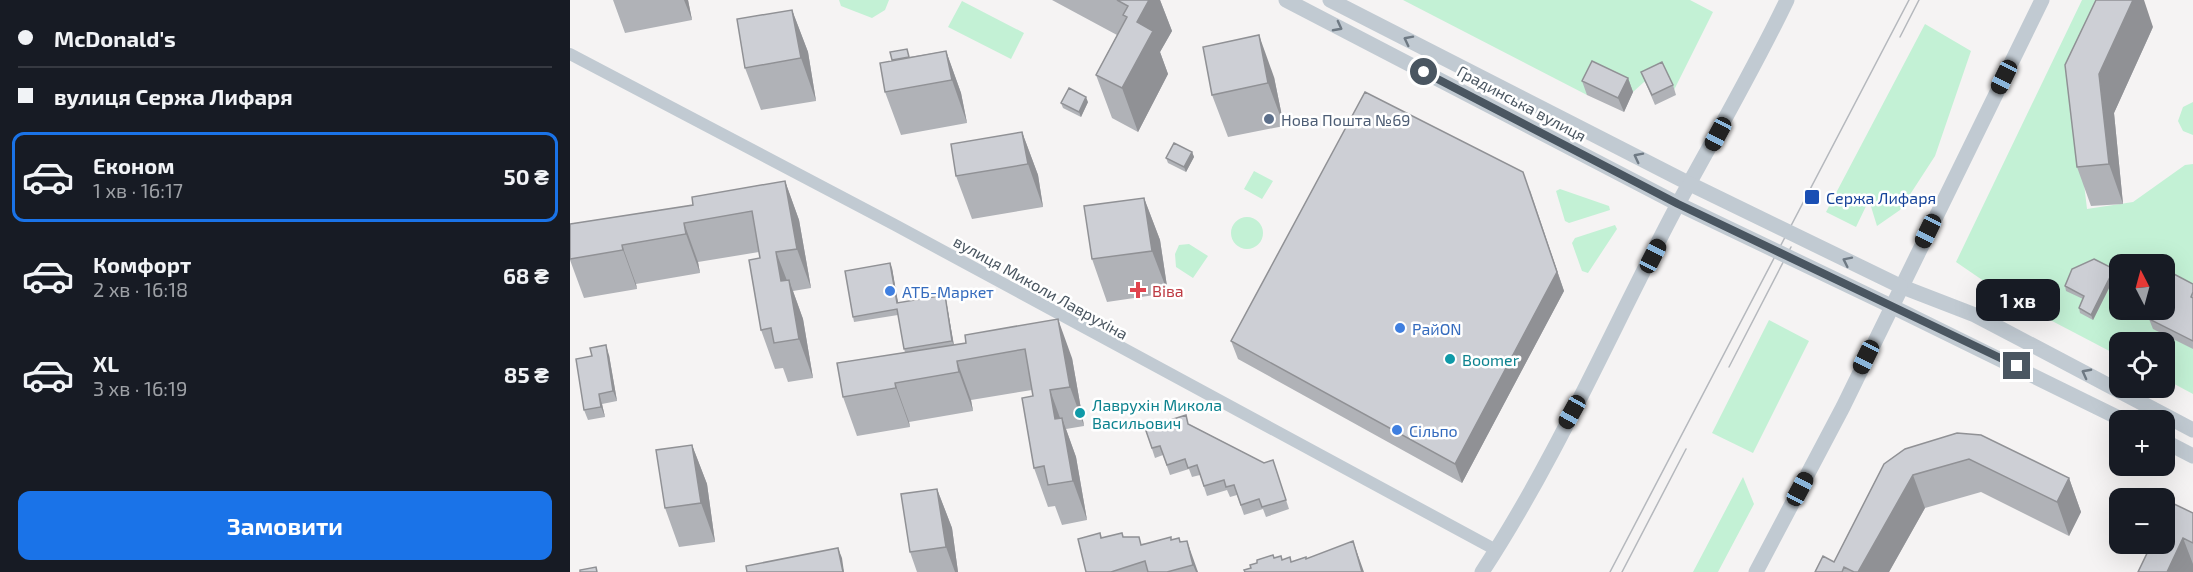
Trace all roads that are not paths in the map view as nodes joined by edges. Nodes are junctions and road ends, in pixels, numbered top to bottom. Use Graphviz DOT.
graph roads {
  1 [pos="1286,0"];
  2 [pos="1330,0"];
  3 [pos="1787,0"];
  4 [pos="2042,0"];
  5 [pos="570,54"];
  6 [pos="1690,184"];
  7 [pos="1678,204"];
  8 [pos="1900,286"];
  9 [pos="1891,306"];
  10 [pos="2109,413"];
  11 [pos="2193,430"];
  12 [pos="2175,447"];
  13 [pos="2193,456"];
  14 [pos="1496,550"];
  15 [pos="1482,572"];
  16 [pos="1756,572"];
  1 -- 7 [label="street, Градинська вулиця, one-way"];
  6 -- 2 [label="street, Градинська вулиця, one-way"];
  3 -- 6 [label="street"];
  4 -- 8 [label="street"];
  5 -- 14 [label="street, вулиця Миколи Лаврухіна"];
  6 -- 7 [label="street"];
  8 -- 6 [label="street, Градинська вулиця, one-way, bridge"];
  7 -- 9 [label="street, Градинська вулиця, bridge"];
  7 -- 14 [label="street"];
  8 -- 9 [label="street"];
  11 -- 8 [label="street, Градинська вулиця, one-way"];
  9 -- 10 [label="street, Градинська вулиця"];
  9 -- 16 [label="street"];
  12 -- 13 [label="street"];
  14 -- 15 [label="street"];
}
